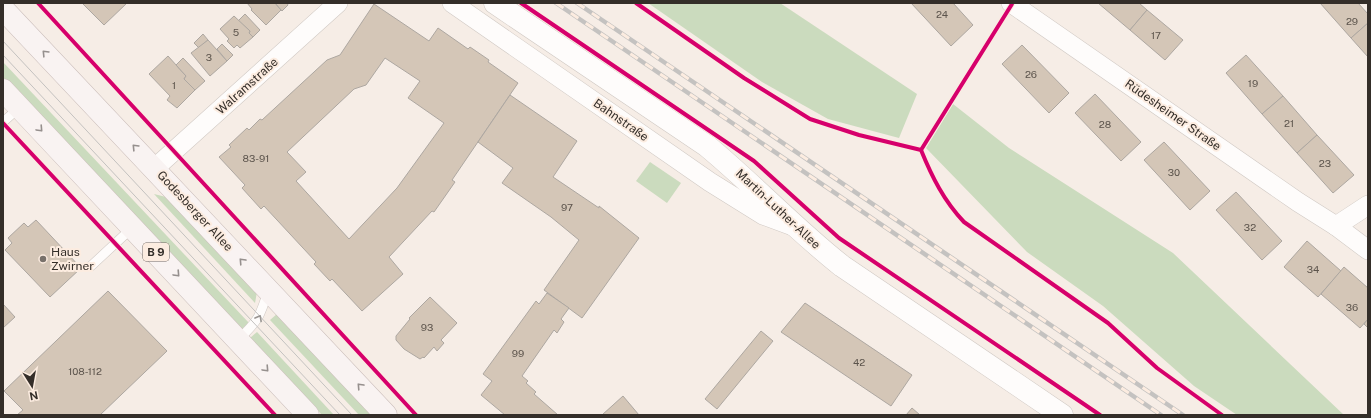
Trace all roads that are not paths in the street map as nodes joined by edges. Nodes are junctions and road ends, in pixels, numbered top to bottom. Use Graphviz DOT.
graph roads {
  1 [pos="338,3"];
  2 [pos="452,3"];
  3 [pos="495,3"];
  4 [pos="1011,3"];
  5 [pos="3,9"];
  6 [pos="3,90"];
  7 [pos="20,107"];
  8 [pos="3,122"];
  9 [pos="155,168"];
  10 [pos="1368,204"];
  11 [pos="1336,226"];
  12 [pos="133,227"];
  13 [pos="796,227"];
  14 [pos="1368,250"];
  15 [pos="91,266"];
  16 [pos="268,290"];
  17 [pos="238,340"];
  18 [pos="308,415"];
  19 [pos="386,415"];
  20 [pos="1062,415"];
  1 -- 9 [label="street, Walramstraße"];
  2 -- 13 [label="street, Bahnstraße"];
  3 -- 13 [label="main road, Martin-Luther-Allee"];
  4 -- 11 [label="street, Rüdesheimer Straße"];
  9 -- 5 [label="main road, Godesberger Allee, one-way"];
  6 -- 7 [label="main road, B 9"];
  7 -- 8 [label="lane"];
  7 -- 12 [label="main road, B 9, one-way"];
  16 -- 9 [label="main road, Godesberger Allee, one-way"];
  10 -- 11 [label="street"];
  11 -- 14 [label="street, Rüdesheimer Straße"];
  12 -- 15 [label="lane"];
  12 -- 17 [label="main road, B 9, one-way"];
  13 -- 20 [label="main road, Martin-Luther-Allee"];
  17 -- 16 [label="lane, one-way"];
  19 -- 16 [label="main road, Godesberger Allee, one-way"];
  17 -- 18 [label="main road, B 9, one-way"];
}
